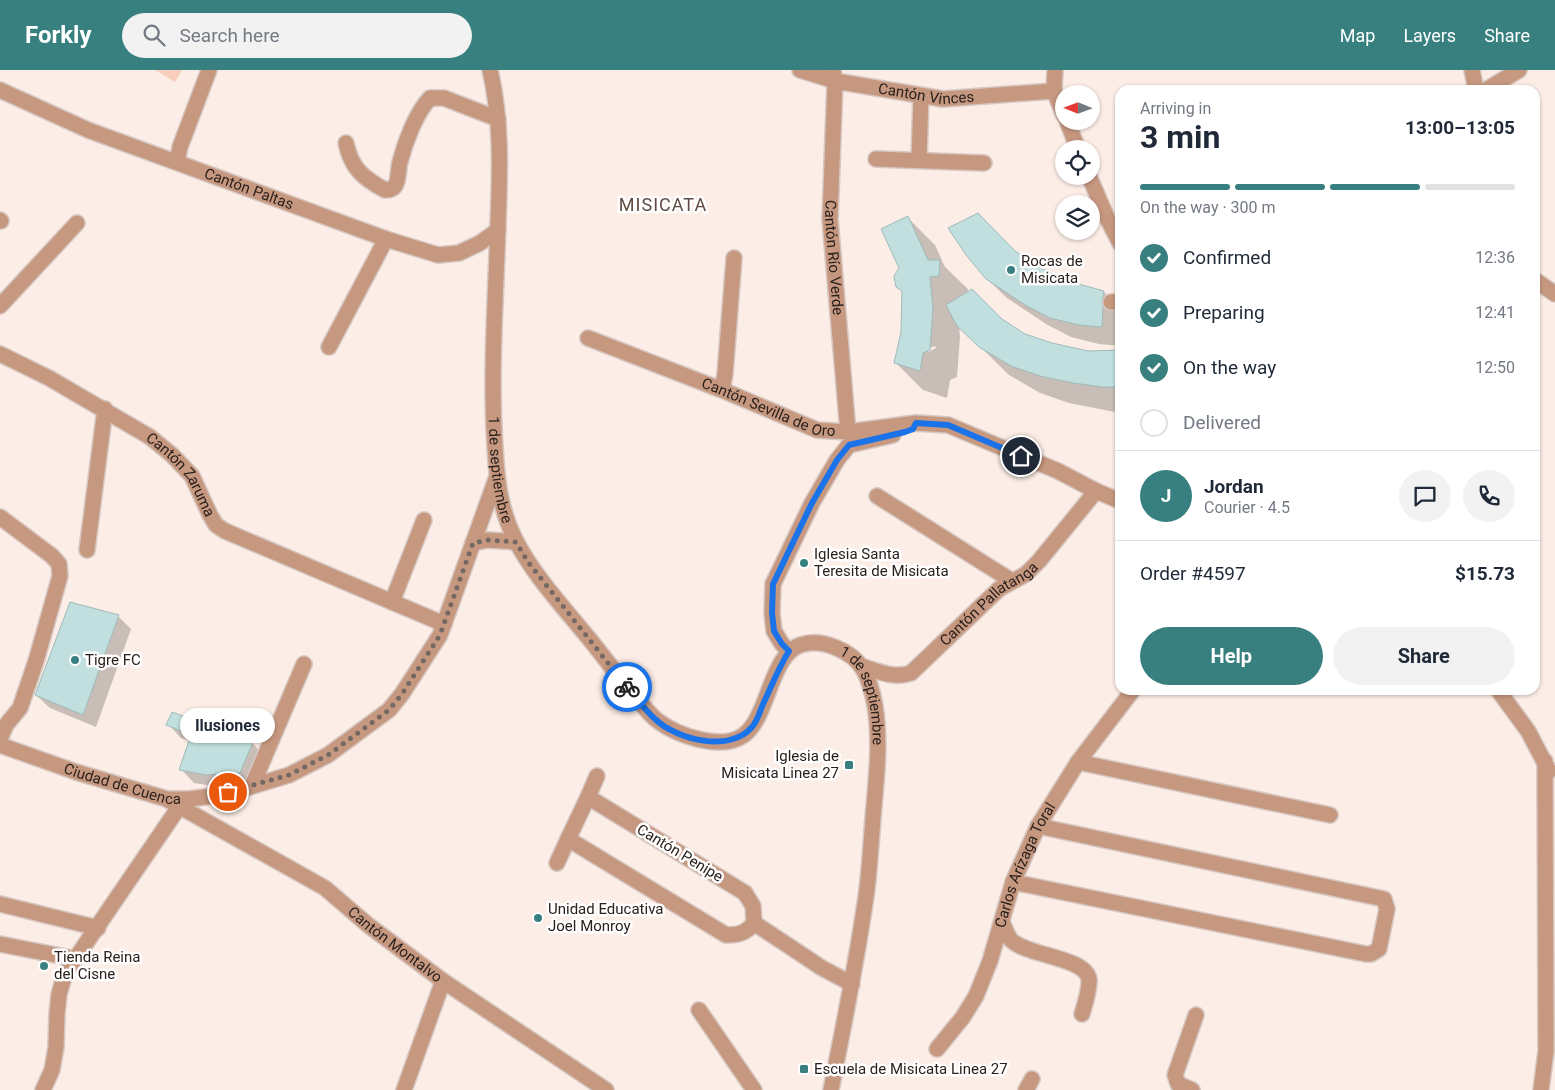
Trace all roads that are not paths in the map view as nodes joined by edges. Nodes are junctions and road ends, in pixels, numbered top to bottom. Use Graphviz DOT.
graph roads {
  1 [pos="209,70"];
  2 [pos="490,70"];
  3 [pos="800,70"];
  4 [pos="1055,70"];
  5 [pos="1472,70"];
  6 [pos="1519,70"];
  7 [pos="834,75"];
  8 [pos="1475,85"];
  9 [pos="1494,85"];
  10 [pos="0,90"];
  11 [pos="1054,91"];
  12 [pos="921,96"];
  13 [pos="498,119"];
  14 [pos="346,143"];
  15 [pos="876,159"];
  16 [pos="920,160"];
  17 [pos="177,162"];
  18 [pos="984,163"];
  19 [pos="1093,185"];
  20 [pos="77,223"];
  21 [pos="498,230"];
  22 [pos="1115,233"];
  23 [pos="386,239"];
  24 [pos="734,258"];
  25 [pos="1540,284"];
  26 [pos="1555,294"];
  27 [pos="0,306"];
  28 [pos="588,338"];
  29 [pos="329,347"];
  30 [pos="0,354"];
  31 [pos="722,390"];
  32 [pos="105,409"];
  33 [pos="916,423"];
  34 [pos="848,432"];
  35 [pos="497,478"];
  36 [pos="1096,491"];
  37 [pos="877,496"];
  38 [pos="1115,499"];
  39 [pos="0,517"];
  40 [pos="424,520"];
  41 [pos="516,542"];
  42 [pos="473,543"];
  43 [pos="87,550"];
  44 [pos="1012,581"];
  45 [pos="392,602"];
  46 [pos="444,624"];
  47 [pos="789,651"];
  48 [pos="304,664"];
  49 [pos="860,666"];
  50 [pos="1129,695"];
  51 [pos="1502,695"];
  52 [pos="0,739"];
  53 [pos="0,745"];
  54 [pos="1078,762"];
  55 [pos="1545,762"];
  56 [pos="597,776"];
  57 [pos="1555,782"];
  58 [pos="252,786"];
  59 [pos="588,797"];
  60 [pos="173,803"];
  61 [pos="1330,815"];
  62 [pos="1038,826"];
  63 [pos="568,839"];
  64 [pos="557,864"];
  65 [pos="1013,882"];
  66 [pos="0,904"];
  67 [pos="0,912"];
  68 [pos="1002,922"];
  69 [pos="754,923"];
  70 [pos="95,931"];
  71 [pos="0,944"];
  72 [pos="76,959"];
  73 [pos="443,981"];
  74 [pos="852,984"];
  75 [pos="699,1010"];
  76 [pos="1082,1014"];
  77 [pos="1196,1015"];
  78 [pos="1550,1048"];
  79 [pos="937,1049"];
  80 [pos="43,1090"];
  81 [pos="404,1090"];
  82 [pos="606,1090"];
  83 [pos="754,1090"];
  84 [pos="830,1090"];
  85 [pos="1192,1090"];
  86 [pos="1541,1090"];
  1 -- 17 [label="street"];
  2 -- 13 [label="street, 1 de septiembre"];
  3 -- 7 [label="street, Cantón Vinces"];
  4 -- 11 [label="street"];
  5 -- 8 [label="street"];
  6 -- 9 [label="street"];
  7 -- 12 [label="street, Cantón Vinces"];
  7 -- 34 [label="street, Cantón Río Verde"];
  10 -- 17 [label="street, Cantón Paltas"];
  11 -- 12 [label="street, Cantón Vinces"];
  12 -- 16 [label="street"];
  13 -- 14 [label="street"];
  13 -- 21 [label="street, 1 de septiembre"];
  15 -- 16 [label="street"];
  16 -- 18 [label="street"];
  17 -- 23 [label="street, Cantón Paltas"];
  19 -- 22 [label="street"];
  20 -- 27 [label="street"];
  21 -- 23 [label="street, Cantón Paltas"];
  21 -- 35 [label="street, 1 de septiembre"];
  23 -- 29 [label="street"];
  24 -- 31 [label="street"];
  25 -- 26 [label="street"];
  28 -- 31 [label="street, Cantón Sevilla de Oro"];
  30 -- 32 [label="street, Cantón Zaruma"];
  31 -- 34 [label="street, Cantón Sevilla de Oro"];
  32 -- 43 [label="street"];
  32 -- 45 [label="street, Cantón Zaruma"];
  33 -- 34 [label="street, Cantón Sevilla de Oro"];
  33 -- 36 [label="street, Cantón Sevilla de Oro"];
  33 -- 47 [label="street"];
  35 -- 41 [label="street, 1 de septiembre"];
  35 -- 42 [label="street, Ciudad de Cuenca"];
  36 -- 38 [label="street, Cantón Sevilla de Oro"];
  36 -- 44 [label="street, Cantón Pallatanga"];
  37 -- 44 [label="street"];
  39 -- 52 [label="street"];
  40 -- 45 [label="street"];
  41 -- 42 [label="street"];
  41 -- 47 [label="street, 1 de septiembre"];
  42 -- 46 [label="street, Ciudad de Cuenca"];
  44 -- 49 [label="street, Cantón Pallatanga"];
  45 -- 46 [label="street, Cantón Zaruma"];
  46 -- 58 [label="street, Ciudad de Cuenca"];
  47 -- 49 [label="street, 1 de septiembre"];
  48 -- 58 [label="street"];
  49 -- 74 [label="street, 1 de septiembre"];
  50 -- 54 [label="street, Carlos Arízaga Toral"];
  51 -- 55 [label="street"];
  53 -- 60 [label="street, Ciudad de Cuenca"];
  54 -- 61 [label="street"];
  54 -- 62 [label="street, Carlos Arízaga Toral"];
  55 -- 57 [label="street"];
  55 -- 78 [label="street"];
  56 -- 59 [label="street"];
  58 -- 60 [label="street, Ciudad de Cuenca"];
  59 -- 63 [label="street"];
  59 -- 69 [label="street, Cantón Penipe"];
  60 -- 70 [label="street"];
  60 -- 73 [label="street, Cantón Montalvo"];
  62 -- 65 [label="street, Carlos Arízaga Toral"];
  62 -- 65 [label="street"];
  63 -- 64 [label="street"];
  63 -- 69 [label="street"];
  65 -- 68 [label="street, Carlos Arízaga Toral"];
  66 -- 70 [label="street"];
  67 -- 70 [label="street"];
  68 -- 76 [label="street"];
  68 -- 79 [label="street, Carlos Arízaga Toral"];
  69 -- 74 [label="street"];
  70 -- 72 [label="street"];
  71 -- 72 [label="street"];
  72 -- 80 [label="street"];
  73 -- 81 [label="street"];
  73 -- 82 [label="street, Cantón Montalvo"];
  74 -- 84 [label="street, 1 de septiembre"];
  75 -- 83 [label="street"];
  77 -- 85 [label="street"];
  78 -- 86 [label="street"];
}
